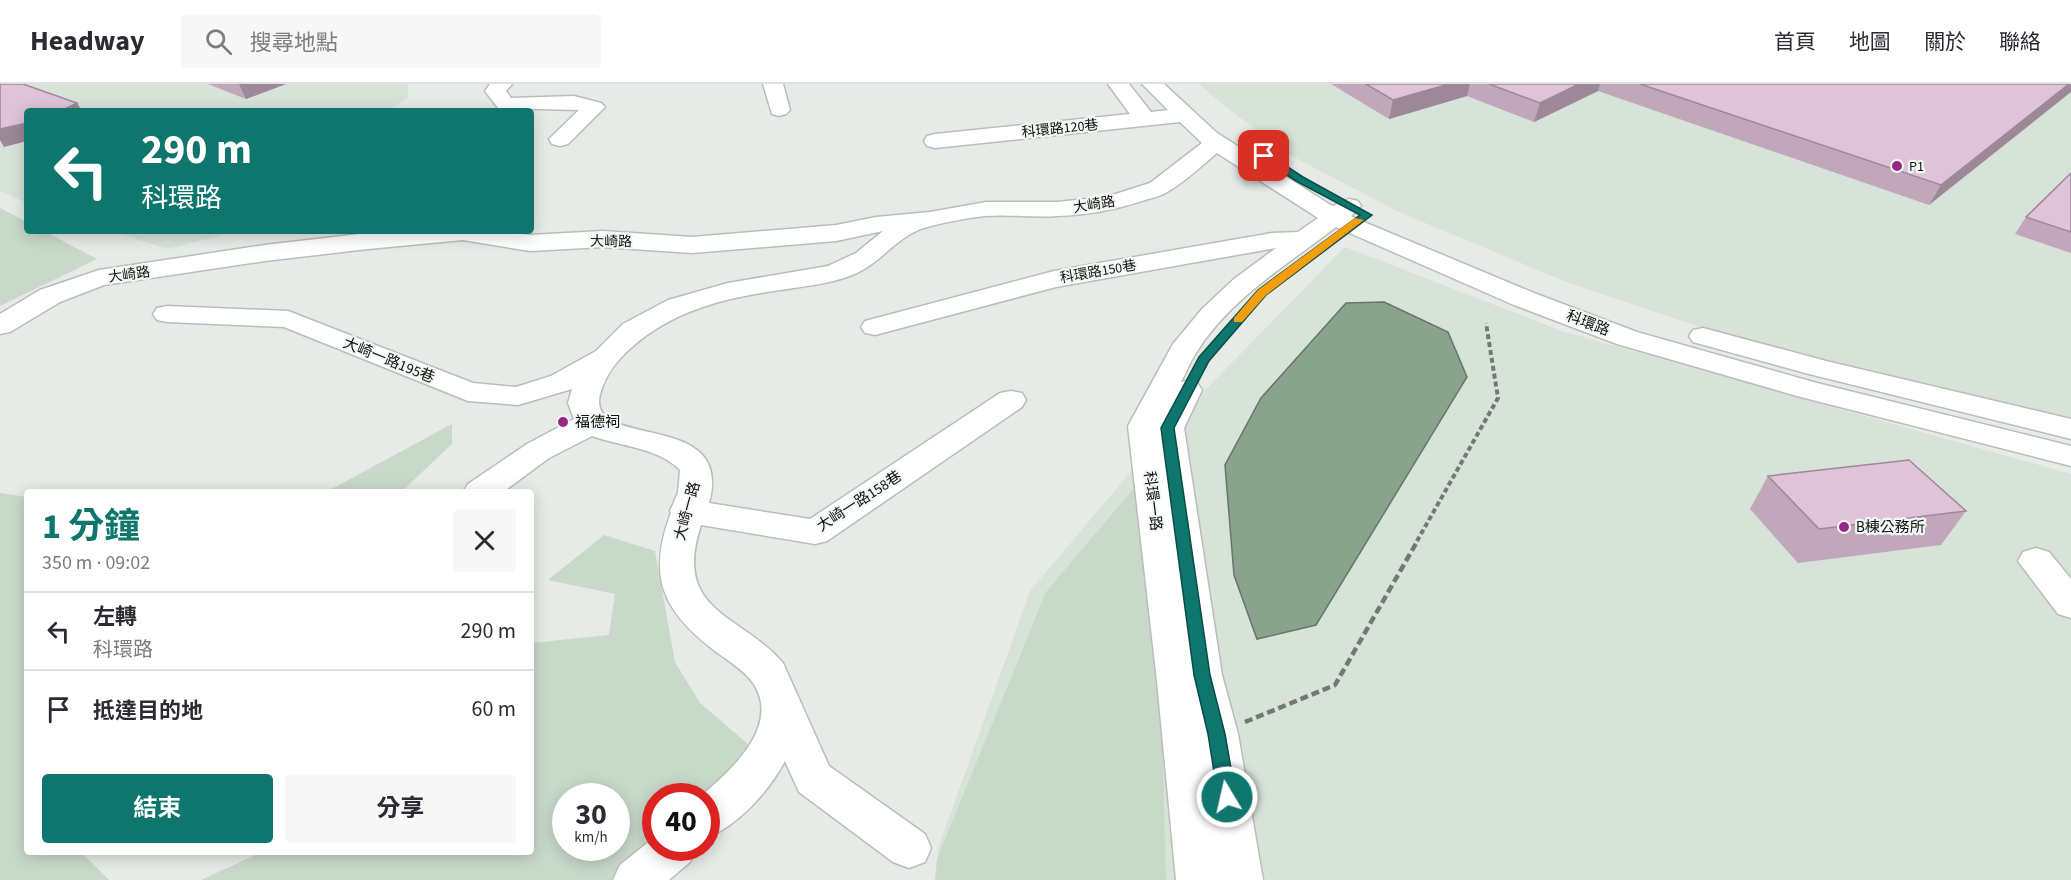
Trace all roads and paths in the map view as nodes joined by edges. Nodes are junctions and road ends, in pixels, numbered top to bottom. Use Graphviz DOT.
graph roads {
  1 [pos="502,84"];
  2 [pos="772,84"];
  3 [pos="1118,84"];
  4 [pos="1152,84"];
  5 [pos="1174,84"];
  6 [pos="779,110"];
  7 [pos="1184,115"];
  8 [pos="1145,119"];
  9 [pos="560,139"];
  10 [pos="935,141"];
  11 [pos="1217,142"];
  12 [pos="930,219"];
  13 [pos="1338,225"];
  14 [pos="442,234"];
  15 [pos="475,234"];
  16 [pos="167,314"];
  17 [pos="1486,323"];
  18 [pos="0,326"];
  19 [pos="875,327"];
  20 [pos="1636,329"];
  21 [pos="604,358"];
  22 [pos="1011,400"];
  23 [pos="593,422"];
  24 [pos="2071,429"];
  25 [pos="2071,456"];
  26 [pos="484,489"];
  27 [pos="687,511"];
  28 [pos="2036,561"];
  29 [pos="2071,604"];
  30 [pos="780,704"];
  31 [pos="1217,734"];
  32 [pos="720,806"];
  33 [pos="909,848"];
  34 [pos="659,861"];
  35 [pos="636,880"];
  36 [pos="1199,880"];
  37 [pos="1240,880"];
  1 -- 9 [label="street"];
  2 -- 6 [label="street"];
  3 -- 8 [label="street"];
  4 -- 7 [label="street, 科環路"];
  5 -- 13 [label="street, 科環路"];
  7 -- 8 [label="street, 科環路120巷"];
  7 -- 11 [label="street, 科環路"];
  8 -- 10 [label="street, 科環路120巷"];
  11 -- 12 [label="street, 大崎路"];
  11 -- 13 [label="street, 科環路"];
  12 -- 15 [label="street, 大崎路"];
  12 -- 21 [label="street"];
  13 -- 19 [label="street, 科環路150巷"];
  13 -- 20 [label="street, 科環路"];
  13 -- 31 [label="street, 科環一路"];
  13 -- 36 [label="street, 科環一路"];
  14 -- 18 [label="street, 大崎路"];
  16 -- 21 [label="street, 大崎一路195巷"];
  17 -- 31 [label="path"];
  20 -- 24 [label="street, 科環路"];
  20 -- 25 [label="street, 科環路"];
  21 -- 23 [label="street"];
  22 -- 27 [label="street, 大崎一路158巷"];
  23 -- 26 [label="street"];
  23 -- 27 [label="street, 大崎一路"];
  27 -- 30 [label="street, 大崎一路"];
  28 -- 29 [label="street"];
  30 -- 32 [label="street, 大崎一路"];
  30 -- 33 [label="street"];
  31 -- 37 [label="street, 科環一路"];
  34 -- 35 [label="street"];
}
